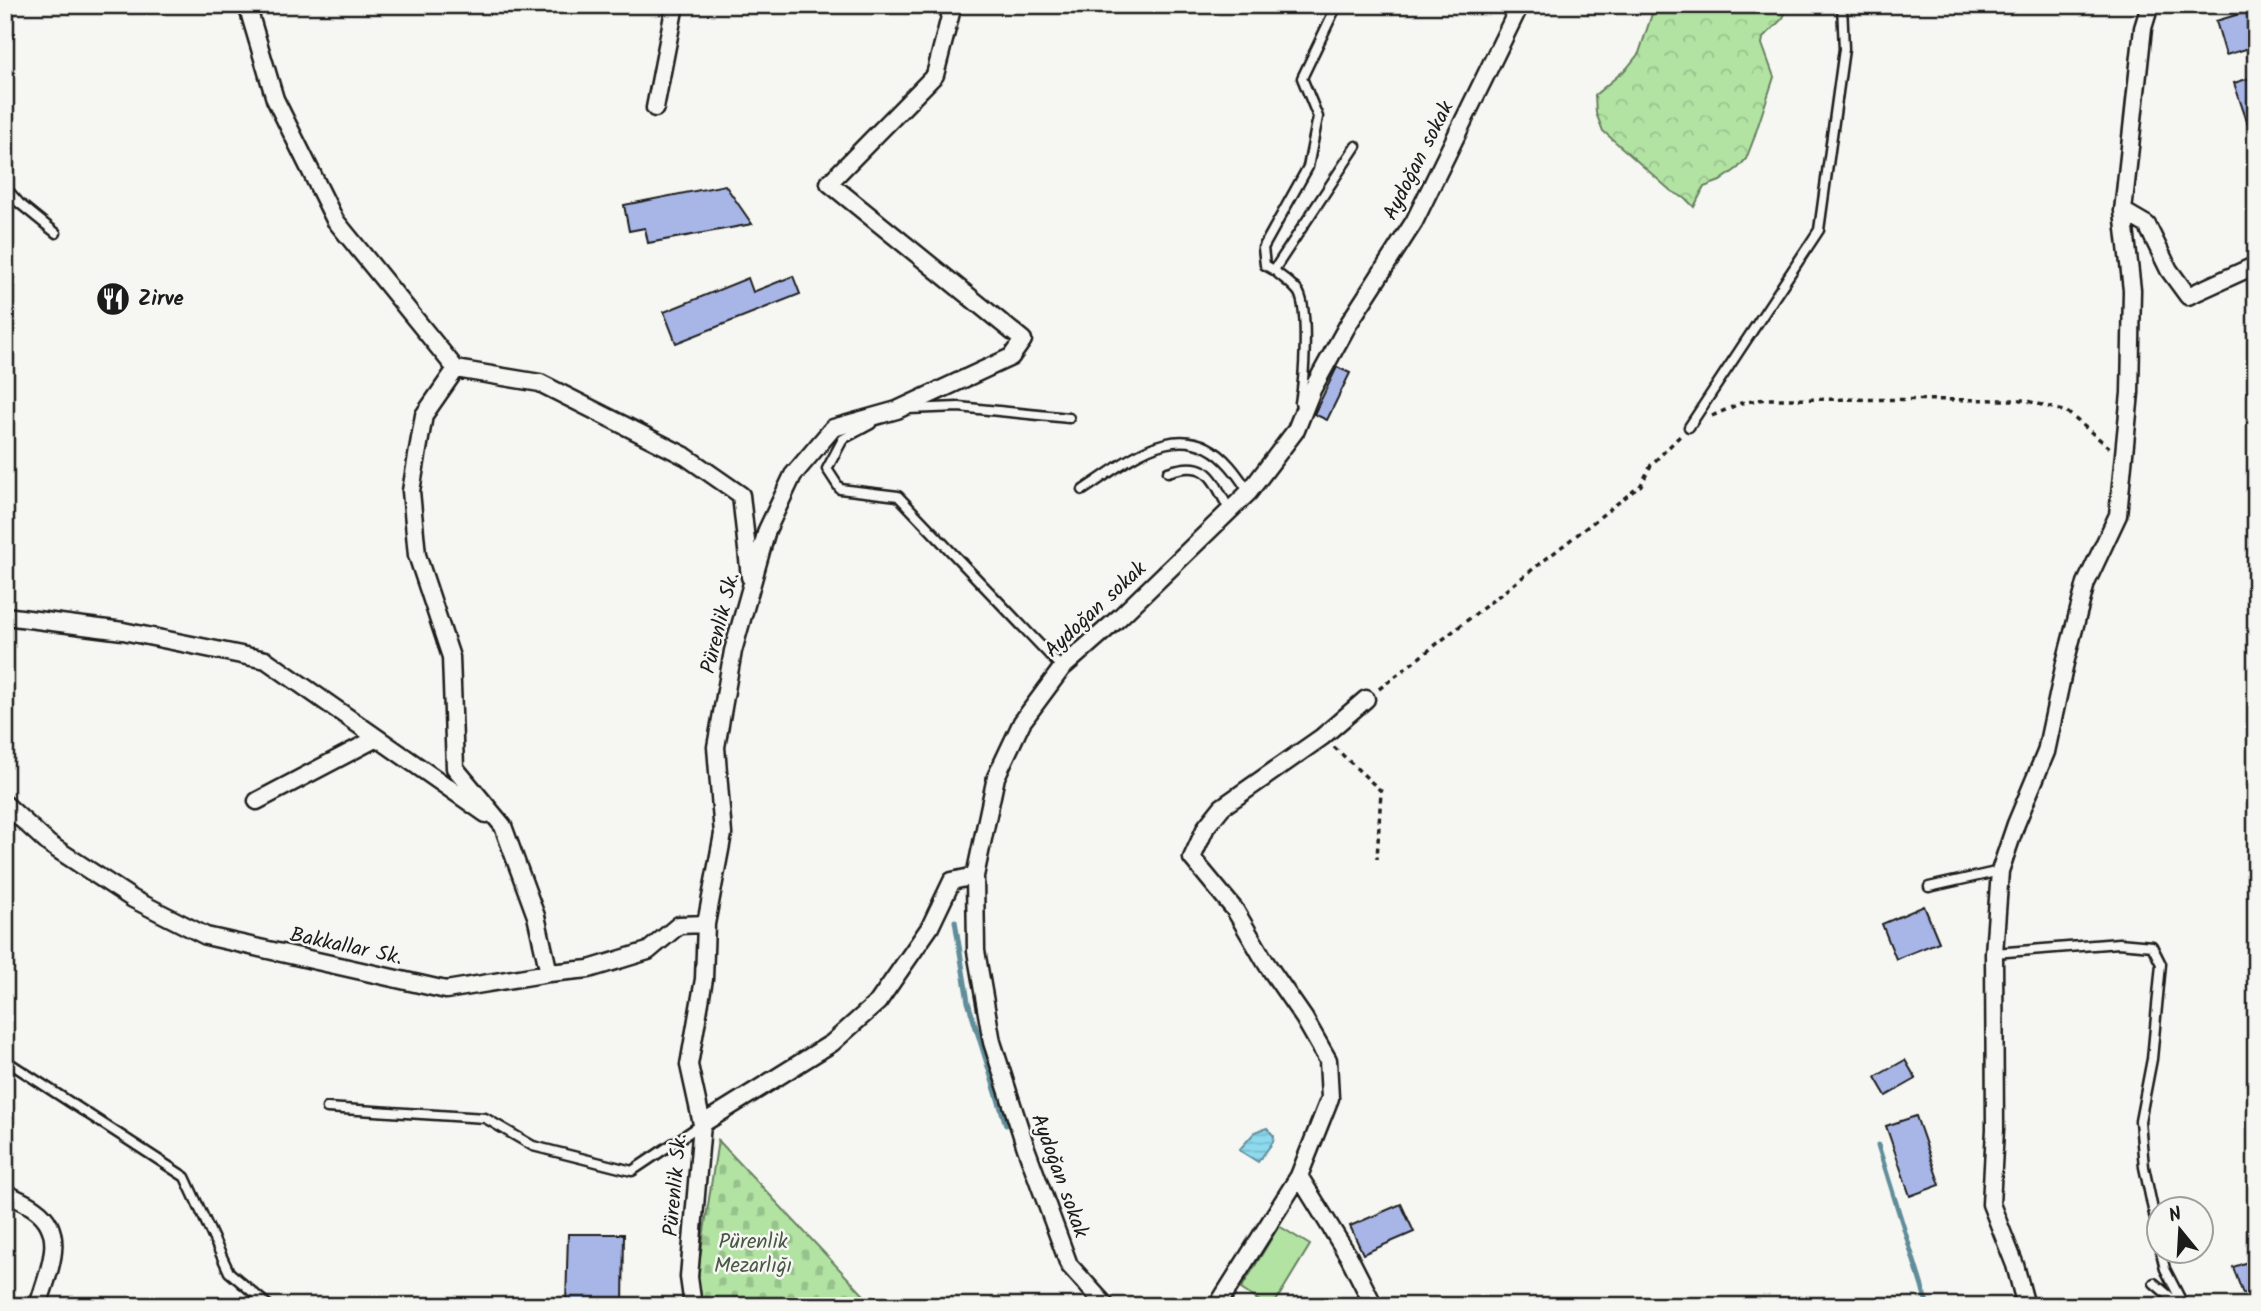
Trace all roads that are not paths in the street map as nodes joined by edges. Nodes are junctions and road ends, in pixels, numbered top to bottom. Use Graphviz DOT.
graph roads {
  1 [pos="247,5"];
  2 [pos="675,5"];
  3 [pos="953,5"];
  4 [pos="1337,5"];
  5 [pos="1520,5"];
  6 [pos="1842,5"];
  7 [pos="2150,5"];
  8 [pos="654,108"];
  9 [pos="1356,146"];
  10 [pos="5,187"];
  11 [pos="2123,211"];
  12 [pos="56,233"];
  13 [pos="2256,265"];
  14 [pos="1274,270"];
  15 [pos="456,369"];
  16 [pos="897,410"];
  17 [pos="1069,418"];
  18 [pos="1689,427"];
  19 [pos="1296,430"];
  20 [pos="1168,472"];
  21 [pos="1083,491"];
  22 [pos="1249,492"];
  23 [pos="1230,511"];
  24 [pos="751,586"];
  25 [pos="5,617"];
  26 [pos="1062,668"];
  27 [pos="1366,699"];
  28 [pos="377,738"];
  29 [pos="257,801"];
  30 [pos="5,804"];
  31 [pos="503,826"];
  32 [pos="2000,870"];
  33 [pos="975,876"];
  34 [pos="1929,887"];
  35 [pos="706,924"];
  36 [pos="1994,953"];
  37 [pos="549,973"];
  38 [pos="5,1060"];
  39 [pos="327,1108"];
  40 [pos="702,1124"];
  41 [pos="1299,1176"];
  42 [pos="5,1193"];
  43 [pos="2150,1196"];
  44 [pos="2164,1266"];
  45 [pos="2154,1283"];
  46 [pos="38,1306"];
  47 [pos="270,1306"];
  48 [pos="693,1306"];
  49 [pos="1106,1306"];
  50 [pos="1217,1306"];
  51 [pos="1374,1306"];
  52 [pos="2025,1306"];
  53 [pos="2183,1306"];
  1 -- 15 [label="street"];
  2 -- 8 [label="street"];
  3 -- 16 [label="street, Pürenlik Sk."];
  4 -- 14 [label="lane"];
  5 -- 19 [label="street, Aydoğan sokak"];
  6 -- 18 [label="lane"];
  7 -- 11 [label="street"];
  9 -- 14 [label="lane"];
  10 -- 12 [label="lane"];
  11 -- 13 [label="street"];
  11 -- 32 [label="street"];
  14 -- 19 [label="lane"];
  15 -- 24 [label="street"];
  15 -- 31 [label="street"];
  16 -- 17 [label="lane"];
  16 -- 24 [label="street, Pürenlik Sk."];
  16 -- 26 [label="lane"];
  19 -- 22 [label="street, Aydoğan sokak"];
  20 -- 23 [label="lane"];
  21 -- 22 [label="lane"];
  22 -- 23 [label="street, Aydoğan sokak"];
  23 -- 26 [label="street, Aydoğan sokak"];
  24 -- 35 [label="street, Pürenlik Sk."];
  25 -- 28 [label="street"];
  26 -- 33 [label="street, Aydoğan sokak"];
  27 -- 41 [label="street"];
  28 -- 29 [label="street"];
  28 -- 31 [label="street"];
  30 -- 37 [label="street, Bakkallar Sk."];
  31 -- 37 [label="street"];
  32 -- 34 [label="lane"];
  32 -- 36 [label="street"];
  33 -- 40 [label="street"];
  33 -- 49 [label="street, Aydoğan sokak"];
  35 -- 37 [label="street, Bakkallar Sk."];
  35 -- 40 [label="street, Pürenlik Sk."];
  36 -- 43 [label="lane"];
  36 -- 52 [label="street"];
  38 -- 47 [label="lane"];
  39 -- 40 [label="lane"];
  40 -- 48 [label="street, Pürenlik Sk."];
  41 -- 50 [label="street"];
  41 -- 51 [label="street"];
  42 -- 46 [label="street"];
  44 -- 53 [label="lane"];
  45 -- 53 [label="lane"];
}
